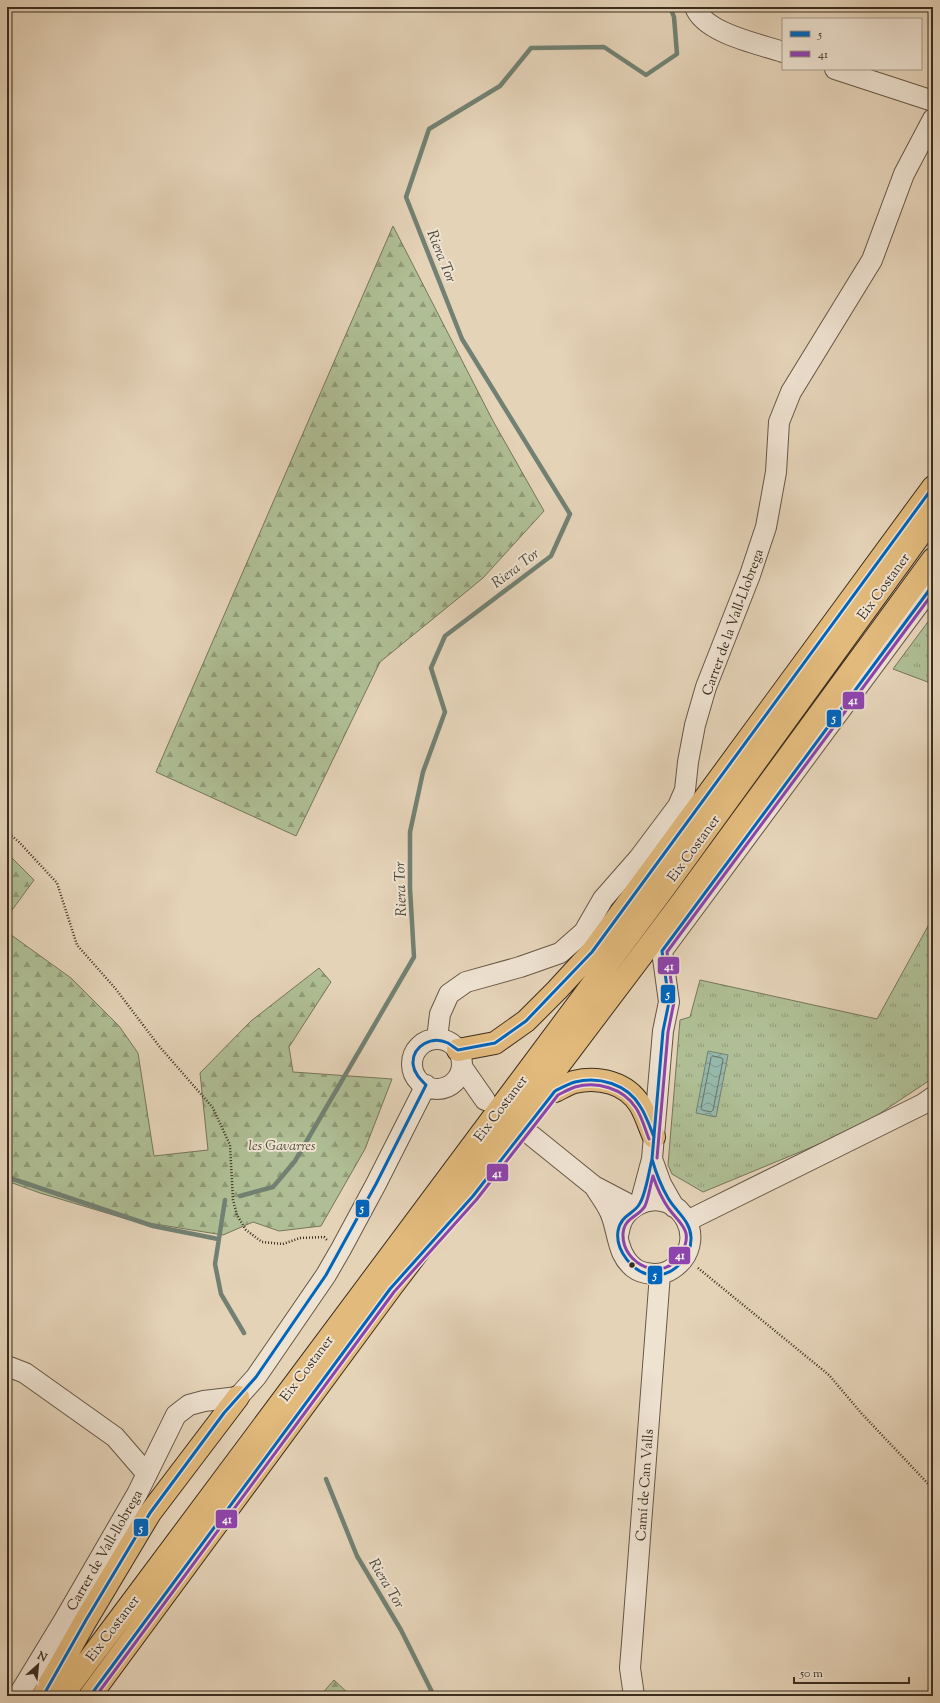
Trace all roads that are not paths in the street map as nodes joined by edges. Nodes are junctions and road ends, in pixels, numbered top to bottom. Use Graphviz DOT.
graph roads {
  1 [pos="695,7"];
  2 [pos="782,52"];
  3 [pos="838,70"];
  4 [pos="933,101"];
  5 [pos="933,119"];
  6 [pos="933,487"];
  7 [pos="933,518"];
  8 [pos="933,559"];
  9 [pos="933,585"];
  10 [pos="662,951"];
  11 [pos="437,1039"];
  12 [pos="460,1059"];
  13 [pos="426,1085"];
  14 [pos="448,1086"];
  15 [pos="555,1091"];
  16 [pos="933,1097"];
  17 [pos="532,1136"];
  18 [pos="654,1137"];
  19 [pos="652,1159"];
  20 [pos="594,1186"];
  21 [pos="637,1205"];
  22 [pos="680,1214"];
  23 [pos="618,1236"];
  24 [pos="660,1274"];
  25 [pos="390,1289"];
  26 [pos="7,1366"];
  27 [pos="238,1397"];
  28 [pos="189,1405"];
  29 [pos="212,1430"];
  30 [pos="147,1474"];
  31 [pos="18,1696"];
  32 [pos="42,1696"];
  33 [pos="62,1696"];
  34 [pos="90,1696"];
  35 [pos="634,1696"];
  1 -- 2 [label="street"];
  3 -- 4 [label="street"];
  5 -- 11 [label="street, Carrer de la Vall-Llobrega"];
  6 -- 12 [label="highway"];
  7 -- 33 [label="highway, Eix Costaner"];
  8 -- 25 [label="highway"];
  9 -- 10 [label="street"];
  10 -- 15 [label="highway"];
  10 -- 18 [label="street"];
  11 -- 12 [label="street"];
  11 -- 13 [label="street"];
  12 -- 14 [label="street"];
  12 -- 14 [label="street"];
  13 -- 14 [label="street"];
  13 -- 27 [label="street"];
  15 -- 18 [label="highway"];
  15 -- 25 [label="highway"];
  16 -- 22 [label="street"];
  17 -- 20 [label="street"];
  18 -- 19 [label="street"];
  19 -- 21 [label="street"];
  19 -- 22 [label="street"];
  20 -- 21 [label="street"];
  20 -- 23 [label="street"];
  21 -- 22 [label="street"];
  21 -- 23 [label="street"];
  22 -- 24 [label="street"];
  23 -- 24 [label="street"];
  24 -- 35 [label="street, Camí de Can Valls"];
  25 -- 34 [label="highway"];
  26 -- 30 [label="street"];
  27 -- 28 [label="street, Carrer de Vall-llobrega"];
  27 -- 29 [label="highway"];
  28 -- 29 [label="street"];
  28 -- 30 [label="street, Carrer de Vall-llobrega"];
  29 -- 32 [label="highway"];
  30 -- 31 [label="street, Carrer de Vall-llobrega"];
}
